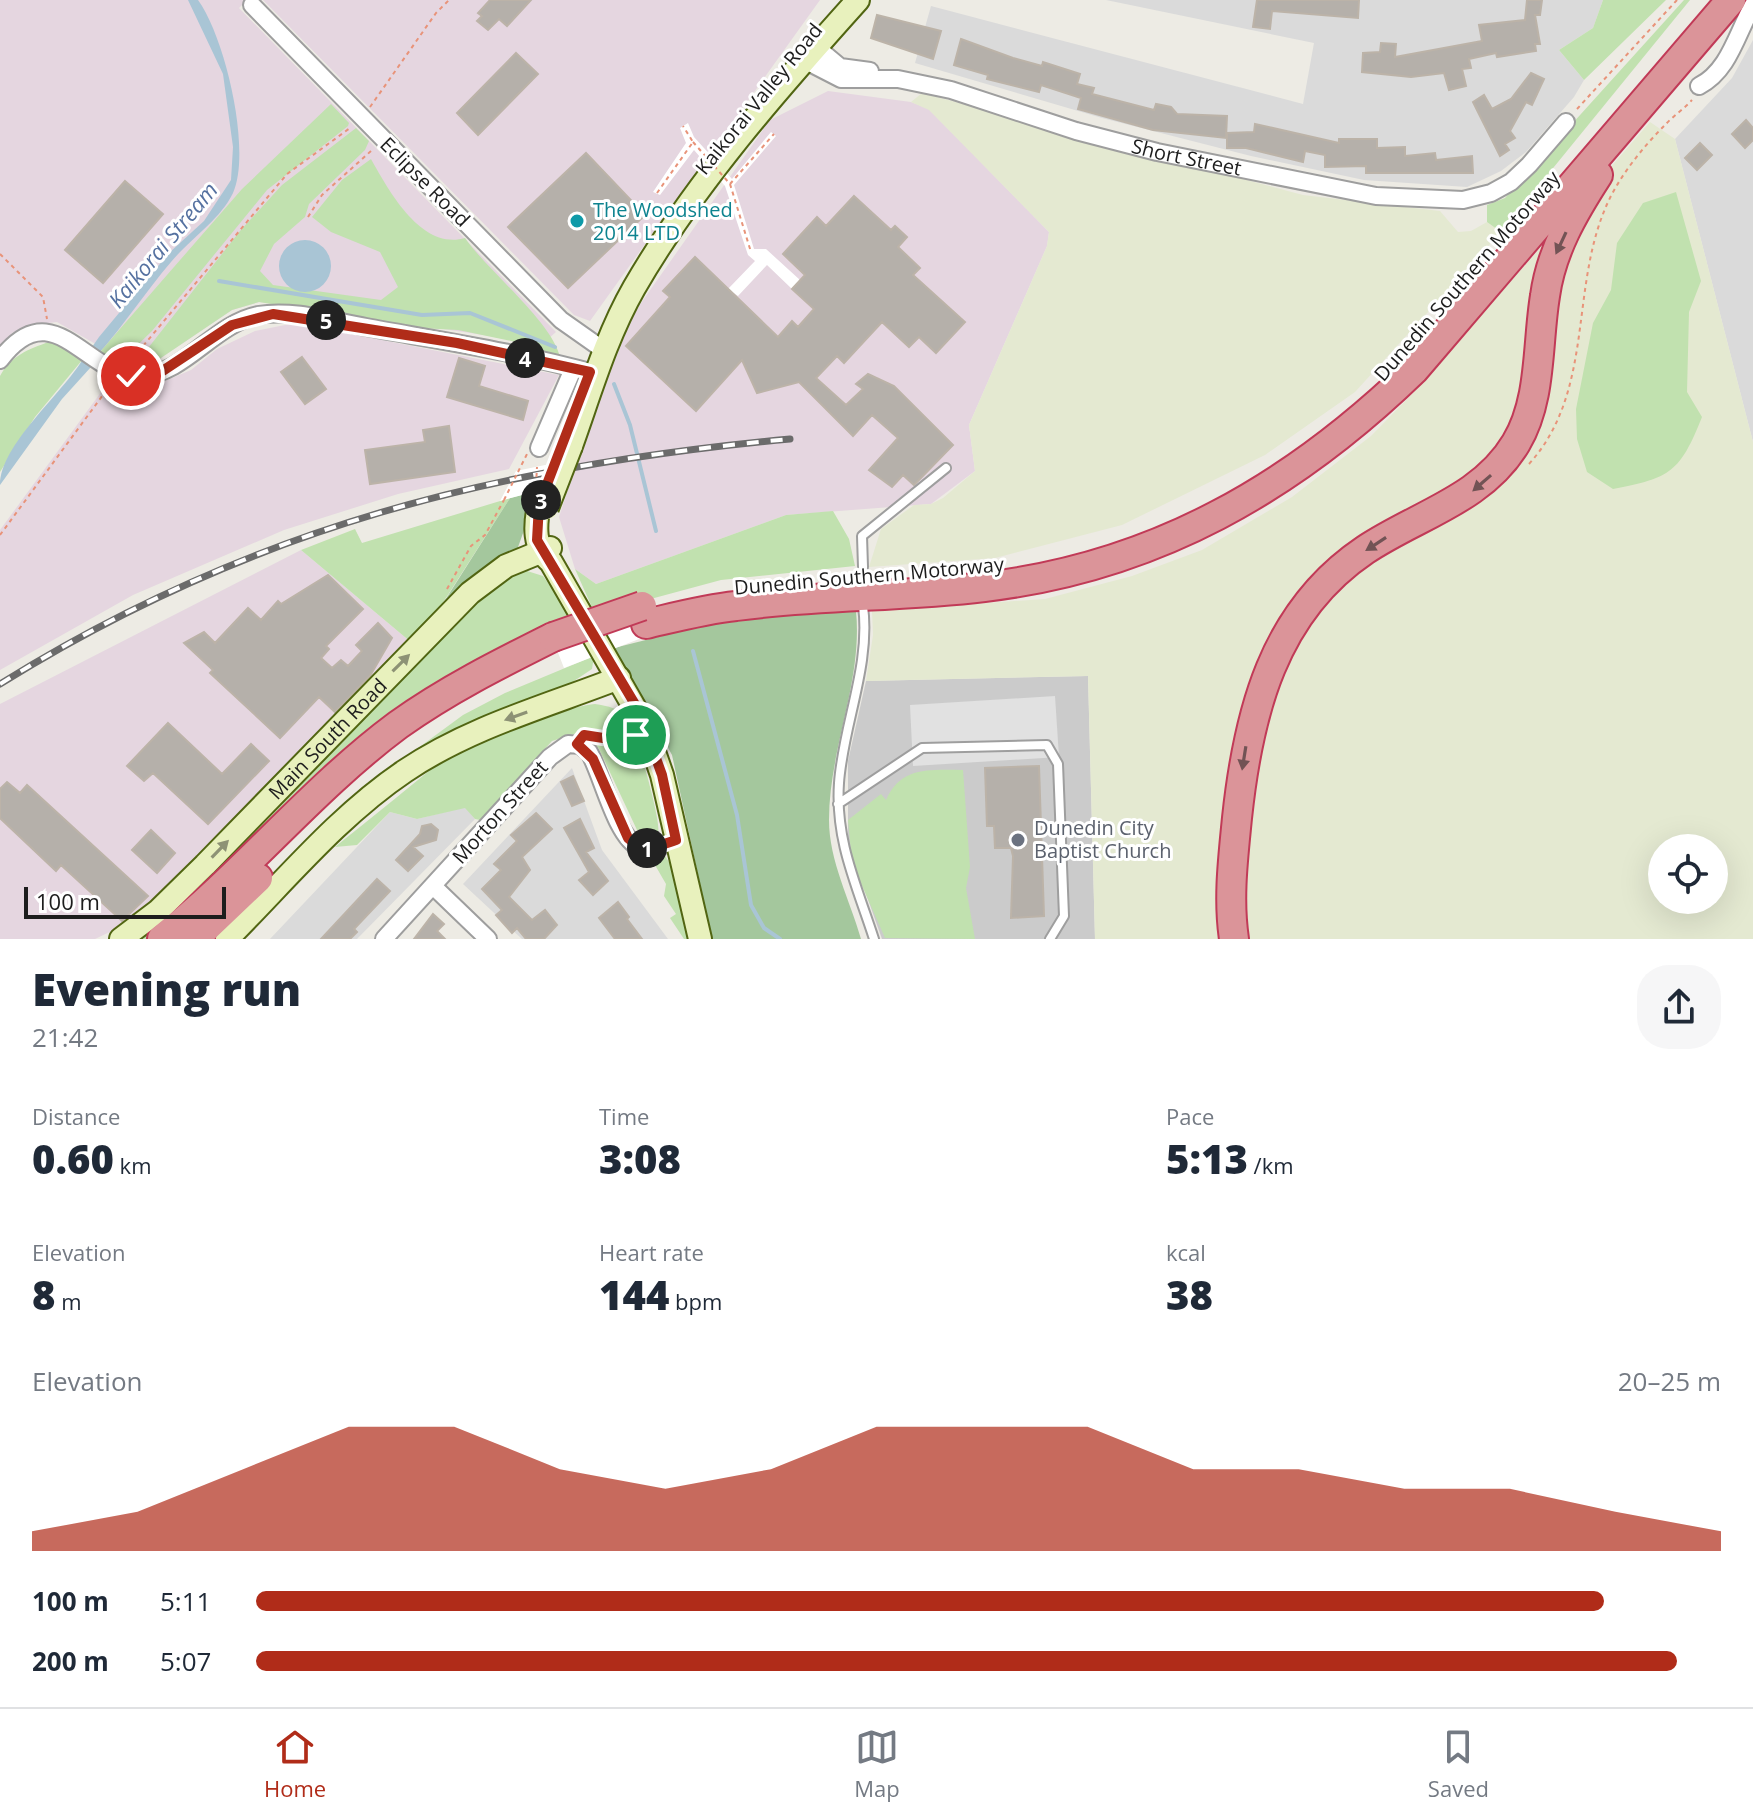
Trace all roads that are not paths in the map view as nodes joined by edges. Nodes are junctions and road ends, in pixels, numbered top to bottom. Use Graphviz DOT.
graph roads {
  1 [pos="840,0"];
  2 [pos="858,0"];
  3 [pos="1707,0"];
  4 [pos="1731,0"];
  5 [pos="252,5"];
  6 [pos="1753,5"];
  7 [pos="805,49"];
  8 [pos="1699,86"];
  9 [pos="1642,103"];
  10 [pos="1566,122"];
  11 [pos="601,349"];
  12 [pos="0,360"];
  13 [pos="587,372"];
  14 [pos="539,448"];
  15 [pos="946,468"];
  16 [pos="547,553"];
  17 [pos="863,567"];
  18 [pos="863,606"];
  19 [pos="644,615"];
  20 [pos="556,646"];
  21 [pos="619,678"];
  22 [pos="838,804"];
  23 [pos="676,840"];
  24 [pos="433,886"];
  25 [pos="121,939"];
  26 [pos="162,939"];
  27 [pos="194,939"];
  28 [pos="227,939"];
  29 [pos="384,939"];
  30 [pos="488,939"];
  31 [pos="700,939"];
  32 [pos="874,939"];
  33 [pos="1050,939"];
  34 [pos="1234,939"];
  1 -- 7 [label="main road, Kaikorai Valley Road"];
  2 -- 7 [label="main road, Kaikorai Valley Road"];
  3 -- 19 [label="highway, Dunedin Southern Motorway"];
  4 -- 9 [label="highway, Dunedin Southern Motorway"];
  5 -- 11 [label="street, Eclipse Road"];
  6 -- 8 [label="street"];
  7 -- 10 [label="street, Short Street"];
  7 -- 11 [label="main road, Kaikorai Valley Road"];
  9 -- 19 [label="highway, Dunedin Southern Motorway"];
  9 -- 34 [label="highway, one-way"];
  11 -- 13 [label="main road, Kaikorai Valley Road"];
  12 -- 13 [label="street"];
  13 -- 14 [label="street"];
  13 -- 16 [label="main road, Kaikorai Valley Road"];
  15 -- 17 [label="lane"];
  16 -- 21 [label="main road"];
  25 -- 16 [label="main road, Main South Road, one-way"];
  18 -- 22 [label="lane"];
  19 -- 20 [label="highway, Dunedin Southern Motorway"];
  20 -- 26 [label="highway, Dunedin Southern Motorway"];
  20 -- 27 [label="highway, Dunedin Southern Motorway"];
  21 -- 23 [label="main road"];
  21 -- 28 [label="main road, one-way"];
  22 -- 32 [label="lane"];
  22 -- 33 [label="lane"];
  23 -- 24 [label="street, Morton Street"];
  23 -- 31 [label="main road"];
  24 -- 29 [label="street, Morton Street"];
  24 -- 30 [label="street"];
}
